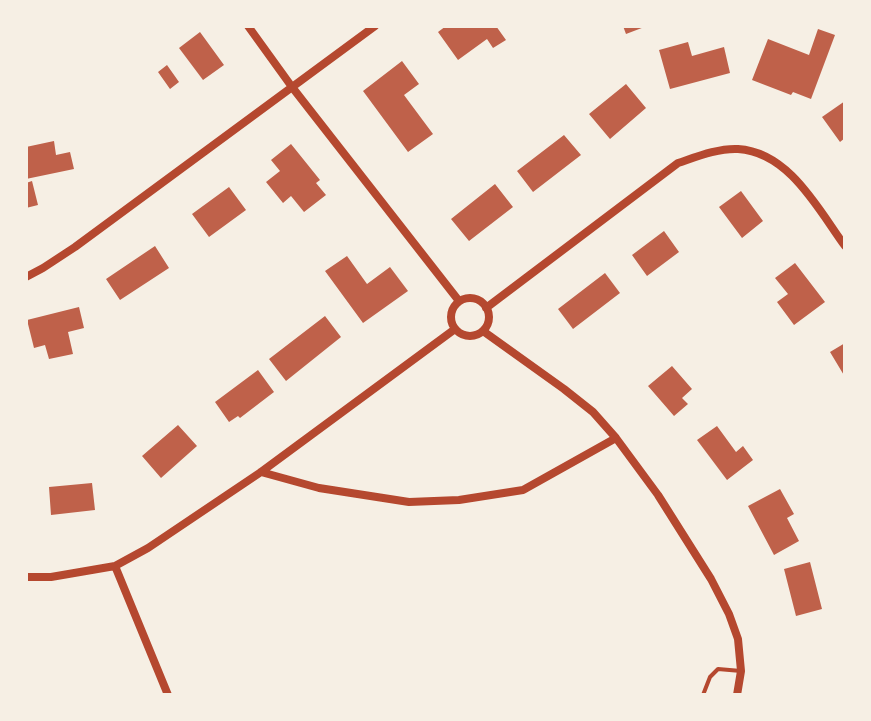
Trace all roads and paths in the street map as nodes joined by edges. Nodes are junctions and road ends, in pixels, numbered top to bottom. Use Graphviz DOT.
graph roads {
  1 [pos="248,26"];
  2 [pos="375,26"];
  3 [pos="292,87"];
  4 [pos="845,246"];
  5 [pos="26,277"];
  6 [pos="459,301"];
  7 [pos="486,308"];
  8 [pos="455,329"];
  9 [pos="483,331"];
  10 [pos="616,438"];
  11 [pos="261,472"];
  12 [pos="115,566"];
  13 [pos="26,577"];
  14 [pos="741,671"];
  15 [pos="168,695"];
  16 [pos="703,695"];
  17 [pos="737,695"];
  1 -- 3 [label="street"];
  2 -- 3 [label="street"];
  3 -- 5 [label="street"];
  3 -- 6 [label="street"];
  4 -- 7 [label="street"];
  6 -- 7 [label="street"];
  6 -- 8 [label="street"];
  7 -- 9 [label="street"];
  8 -- 9 [label="street"];
  8 -- 11 [label="street"];
  9 -- 10 [label="street"];
  10 -- 11 [label="street"];
  10 -- 14 [label="street"];
  11 -- 12 [label="street"];
  12 -- 13 [label="street"];
  12 -- 15 [label="street"];
  14 -- 16 [label="lane"];
  14 -- 17 [label="street"];
}
